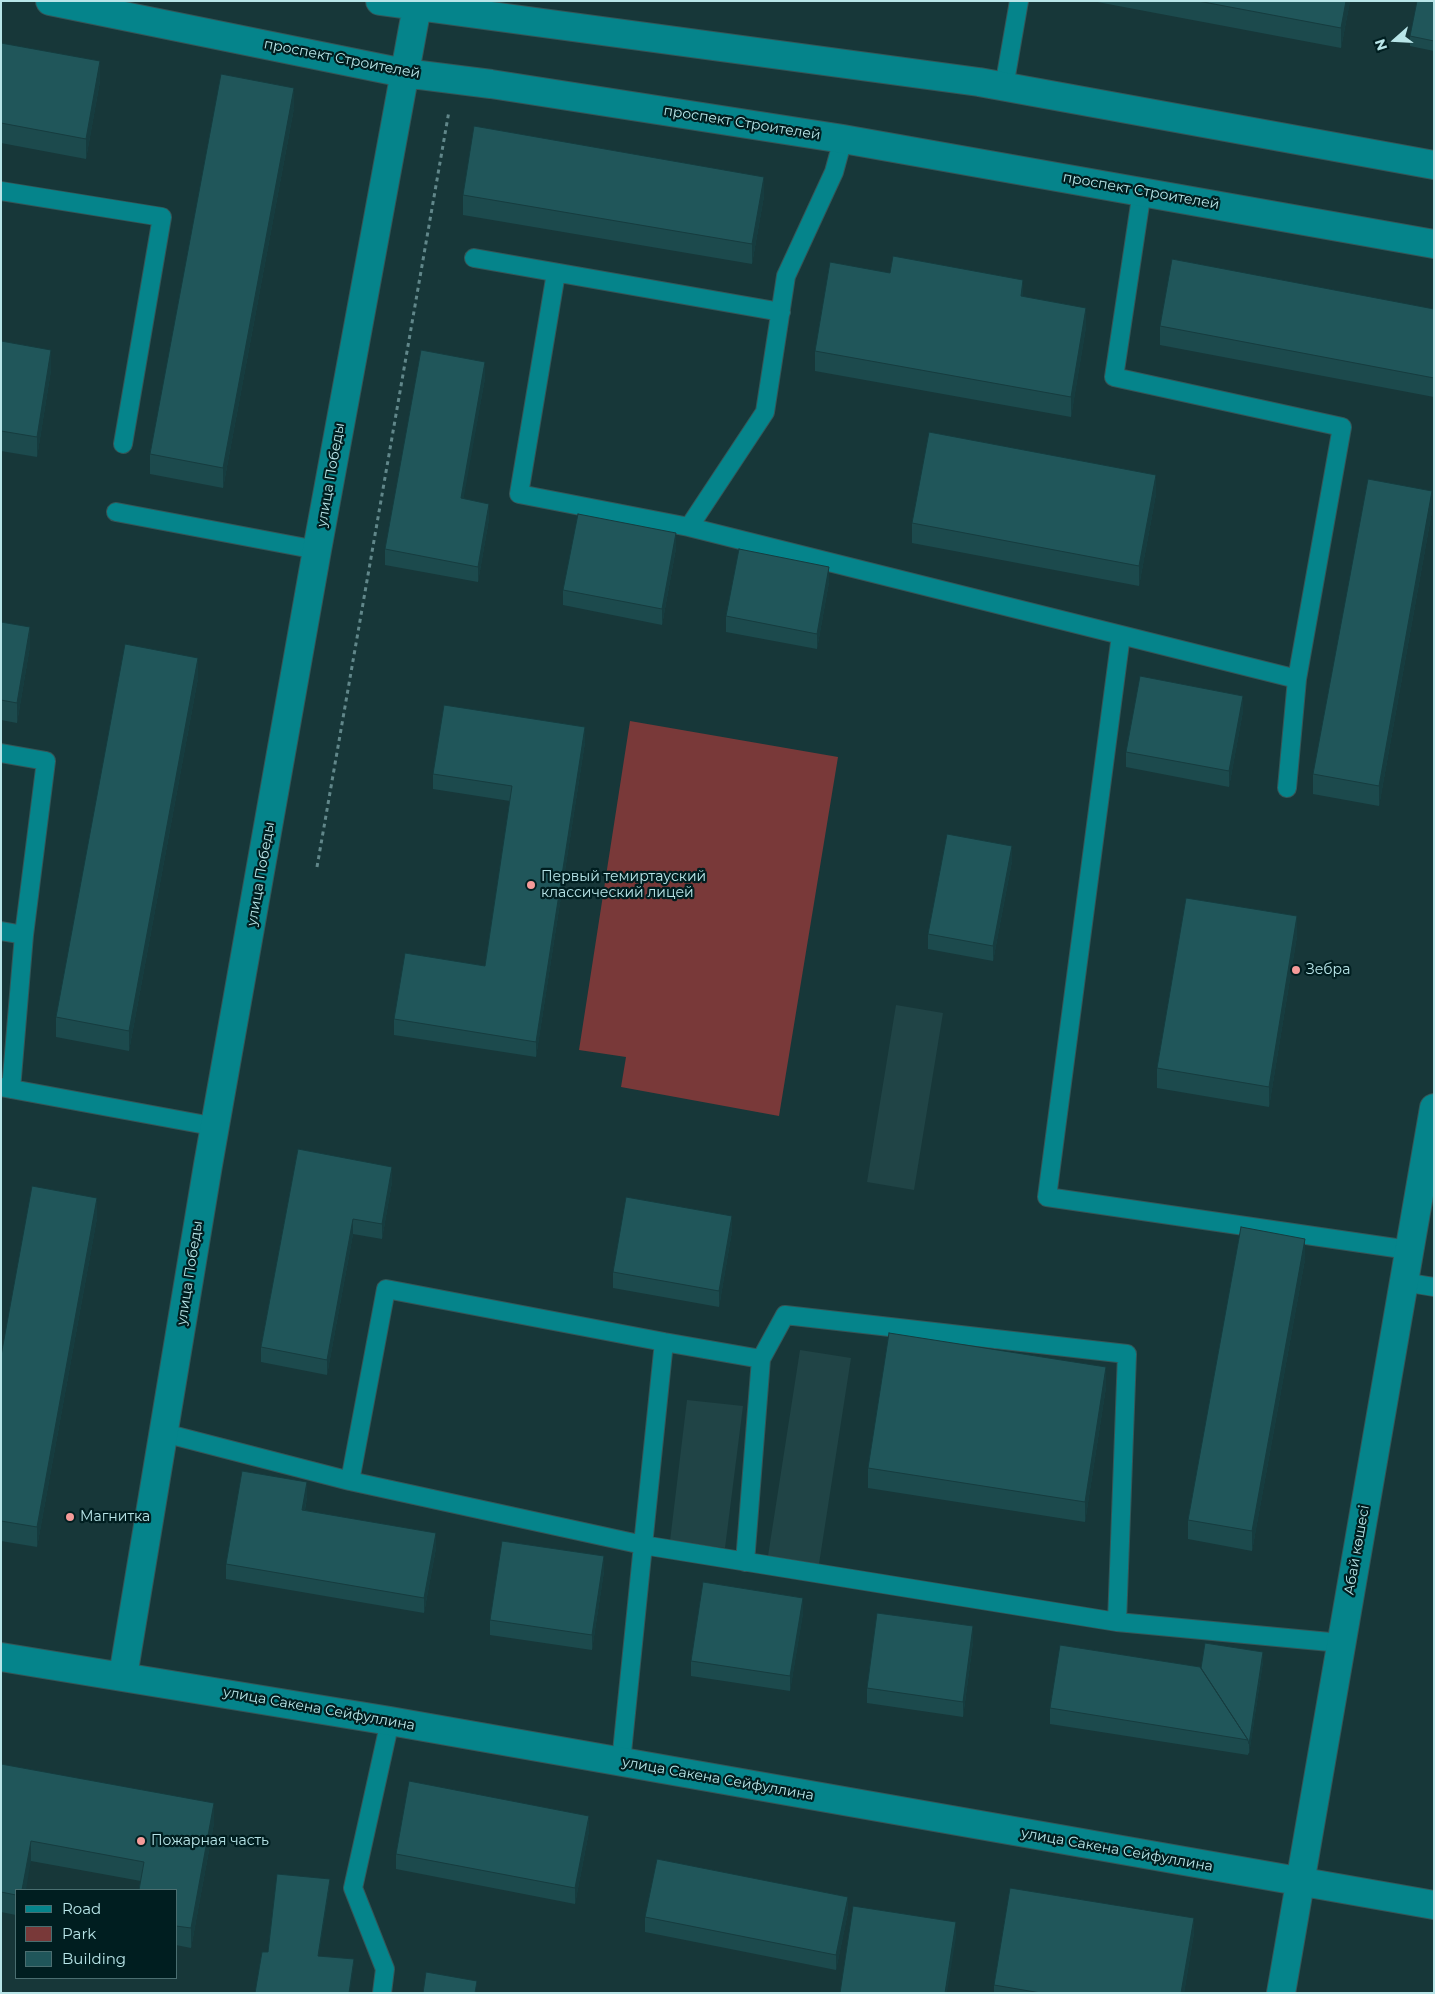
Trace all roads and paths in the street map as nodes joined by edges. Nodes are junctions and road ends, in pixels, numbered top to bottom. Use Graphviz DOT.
graph roads {
  1 [pos="50,1"];
  2 [pos="380,1"];
  3 [pos="1019,1"];
  4 [pos="418,4"];
  5 [pos="404,73"];
  6 [pos="1004,86"];
  7 [pos="449,110"];
  8 [pos="843,139"];
  9 [pos="1434,166"];
  10 [pos="1142,191"];
  11 [pos="1,192"];
  12 [pos="1434,244"];
  13 [pos="474,258"];
  14 [pos="556,273"];
  15 [pos="780,312"];
  16 [pos="123,444"];
  17 [pos="116,512"];
  18 [pos="689,527"];
  19 [pos="317,550"];
  20 [pos="1121,635"];
  21 [pos="1297,680"];
  22 [pos="1,753"];
  23 [pos="1287,788"];
  24 [pos="317,867"];
  25 [pos="1,931"];
  26 [pos="24,934"];
  27 [pos="6,1088"];
  28 [pos="1434,1108"];
  29 [pos="216,1127"];
  30 [pos="1409,1250"];
  31 [pos="1403,1282"];
  32 [pos="1434,1287"];
  33 [pos="664,1342"];
  34 [pos="761,1359"];
  35 [pos="164,1433"];
  36 [pos="350,1482"];
  37 [pos="643,1545"];
  38 [pos="745,1562"];
  39 [pos="1117,1622"];
  40 [pos="1340,1647"];
  41 [pos="1,1657"];
  42 [pos="122,1676"];
  43 [pos="390,1721"];
  44 [pos="621,1762"];
  45 [pos="1300,1882"];
  46 [pos="1434,1905"];
  47 [pos="382,1993"];
  48 [pos="1281,1993"];
  1 -- 5 [label="street, проспект Строителей"];
  2 -- 4 [label="street"];
  3 -- 6 [label="lane"];
  4 -- 5 [label="street, улица Победы"];
  4 -- 6 [label="street"];
  5 -- 8 [label="street, проспект Строителей"];
  5 -- 19 [label="street, улица Победы"];
  6 -- 9 [label="street"];
  7 -- 24 [label="path"];
  8 -- 10 [label="street, проспект Строителей"];
  8 -- 15 [label="lane"];
  10 -- 12 [label="street, проспект Строителей"];
  10 -- 21 [label="lane"];
  11 -- 16 [label="lane"];
  13 -- 14 [label="lane"];
  14 -- 15 [label="lane"];
  14 -- 18 [label="lane"];
  15 -- 18 [label="lane"];
  17 -- 19 [label="lane"];
  18 -- 20 [label="lane"];
  19 -- 29 [label="street, улица Победы"];
  20 -- 21 [label="lane"];
  20 -- 30 [label="lane"];
  21 -- 23 [label="lane"];
  22 -- 26 [label="lane"];
  25 -- 26 [label="lane"];
  26 -- 27 [label="lane"];
  27 -- 29 [label="lane"];
  28 -- 30 [label="street, Абай көшесі"];
  29 -- 35 [label="street, улица Победы"];
  30 -- 31 [label="street, Абай көшесі"];
  31 -- 32 [label="lane"];
  31 -- 40 [label="street, Абай көшесі"];
  33 -- 34 [label="lane"];
  33 -- 36 [label="lane"];
  33 -- 37 [label="lane"];
  34 -- 38 [label="lane"];
  34 -- 39 [label="lane"];
  35 -- 36 [label="lane"];
  35 -- 42 [label="street, улица Победы"];
  36 -- 37 [label="lane"];
  37 -- 38 [label="lane"];
  37 -- 44 [label="lane"];
  38 -- 39 [label="lane"];
  39 -- 40 [label="lane"];
  40 -- 45 [label="street, Абай көшесі"];
  41 -- 42 [label="street, улица Сакена Сейфуллина"];
  42 -- 43 [label="street, улица Сакена Сейфуллина"];
  43 -- 44 [label="street, улица Сакена Сейфуллина"];
  43 -- 47 [label="lane"];
  44 -- 45 [label="street, улица Сакена Сейфуллина"];
  45 -- 46 [label="street, улица Сакена Сейфуллина"];
  45 -- 48 [label="street, Абай көшесі"];
}
